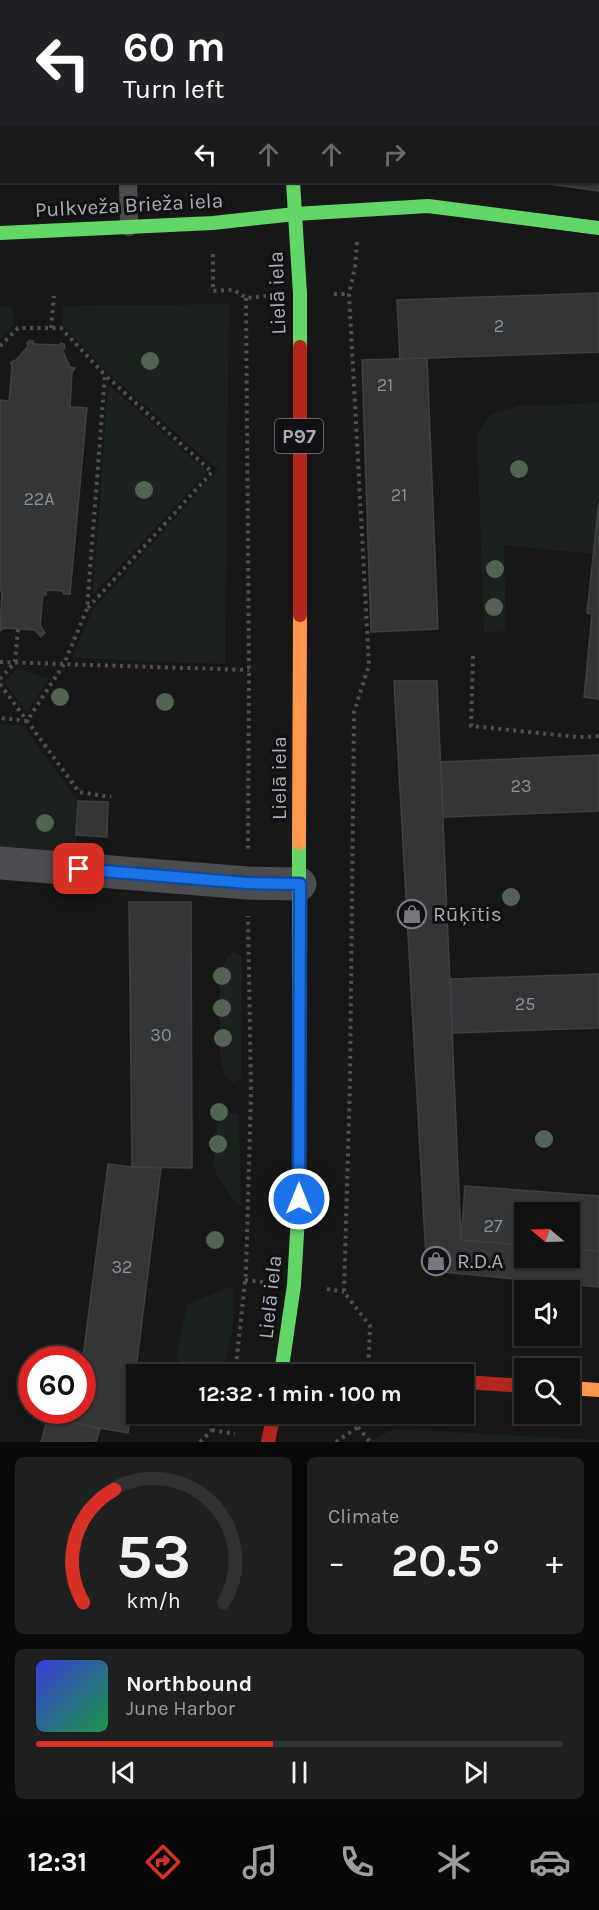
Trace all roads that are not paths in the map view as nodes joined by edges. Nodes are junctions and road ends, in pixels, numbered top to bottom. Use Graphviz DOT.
graph roads {
  1 [pos="128,183"];
  2 [pos="293,183"];
  3 [pos="295,214"];
  4 [pos="129,227"];
  5 [pos="599,228"];
  6 [pos="0,233"];
  7 [pos="0,863"];
  8 [pos="300,884"];
  9 [pos="283,1364"];
  10 [pos="474,1383"];
  11 [pos="514,1385"];
  12 [pos="580,1389"];
  13 [pos="599,1390"];
  14 [pos="272,1424"];
  15 [pos="268,1442"];
  1 -- 4 [label="lane"];
  2 -- 3 [label="main road, Lielā iela / P97"];
  3 -- 4 [label="main road, Pulkveža Brieža iela"];
  3 -- 5 [label="main road, Pulkveža Brieža iela"];
  3 -- 8 [label="main road, Lielā iela / P97"];
  4 -- 6 [label="main road, Pulkveža Brieža iela"];
  7 -- 8 [label="street"];
  8 -- 9 [label="main road, Lielā iela / P97"];
  10 -- 11 [label="main road"];
  12 -- 13 [label="main road"];
  14 -- 15 [label="main road"];
}
